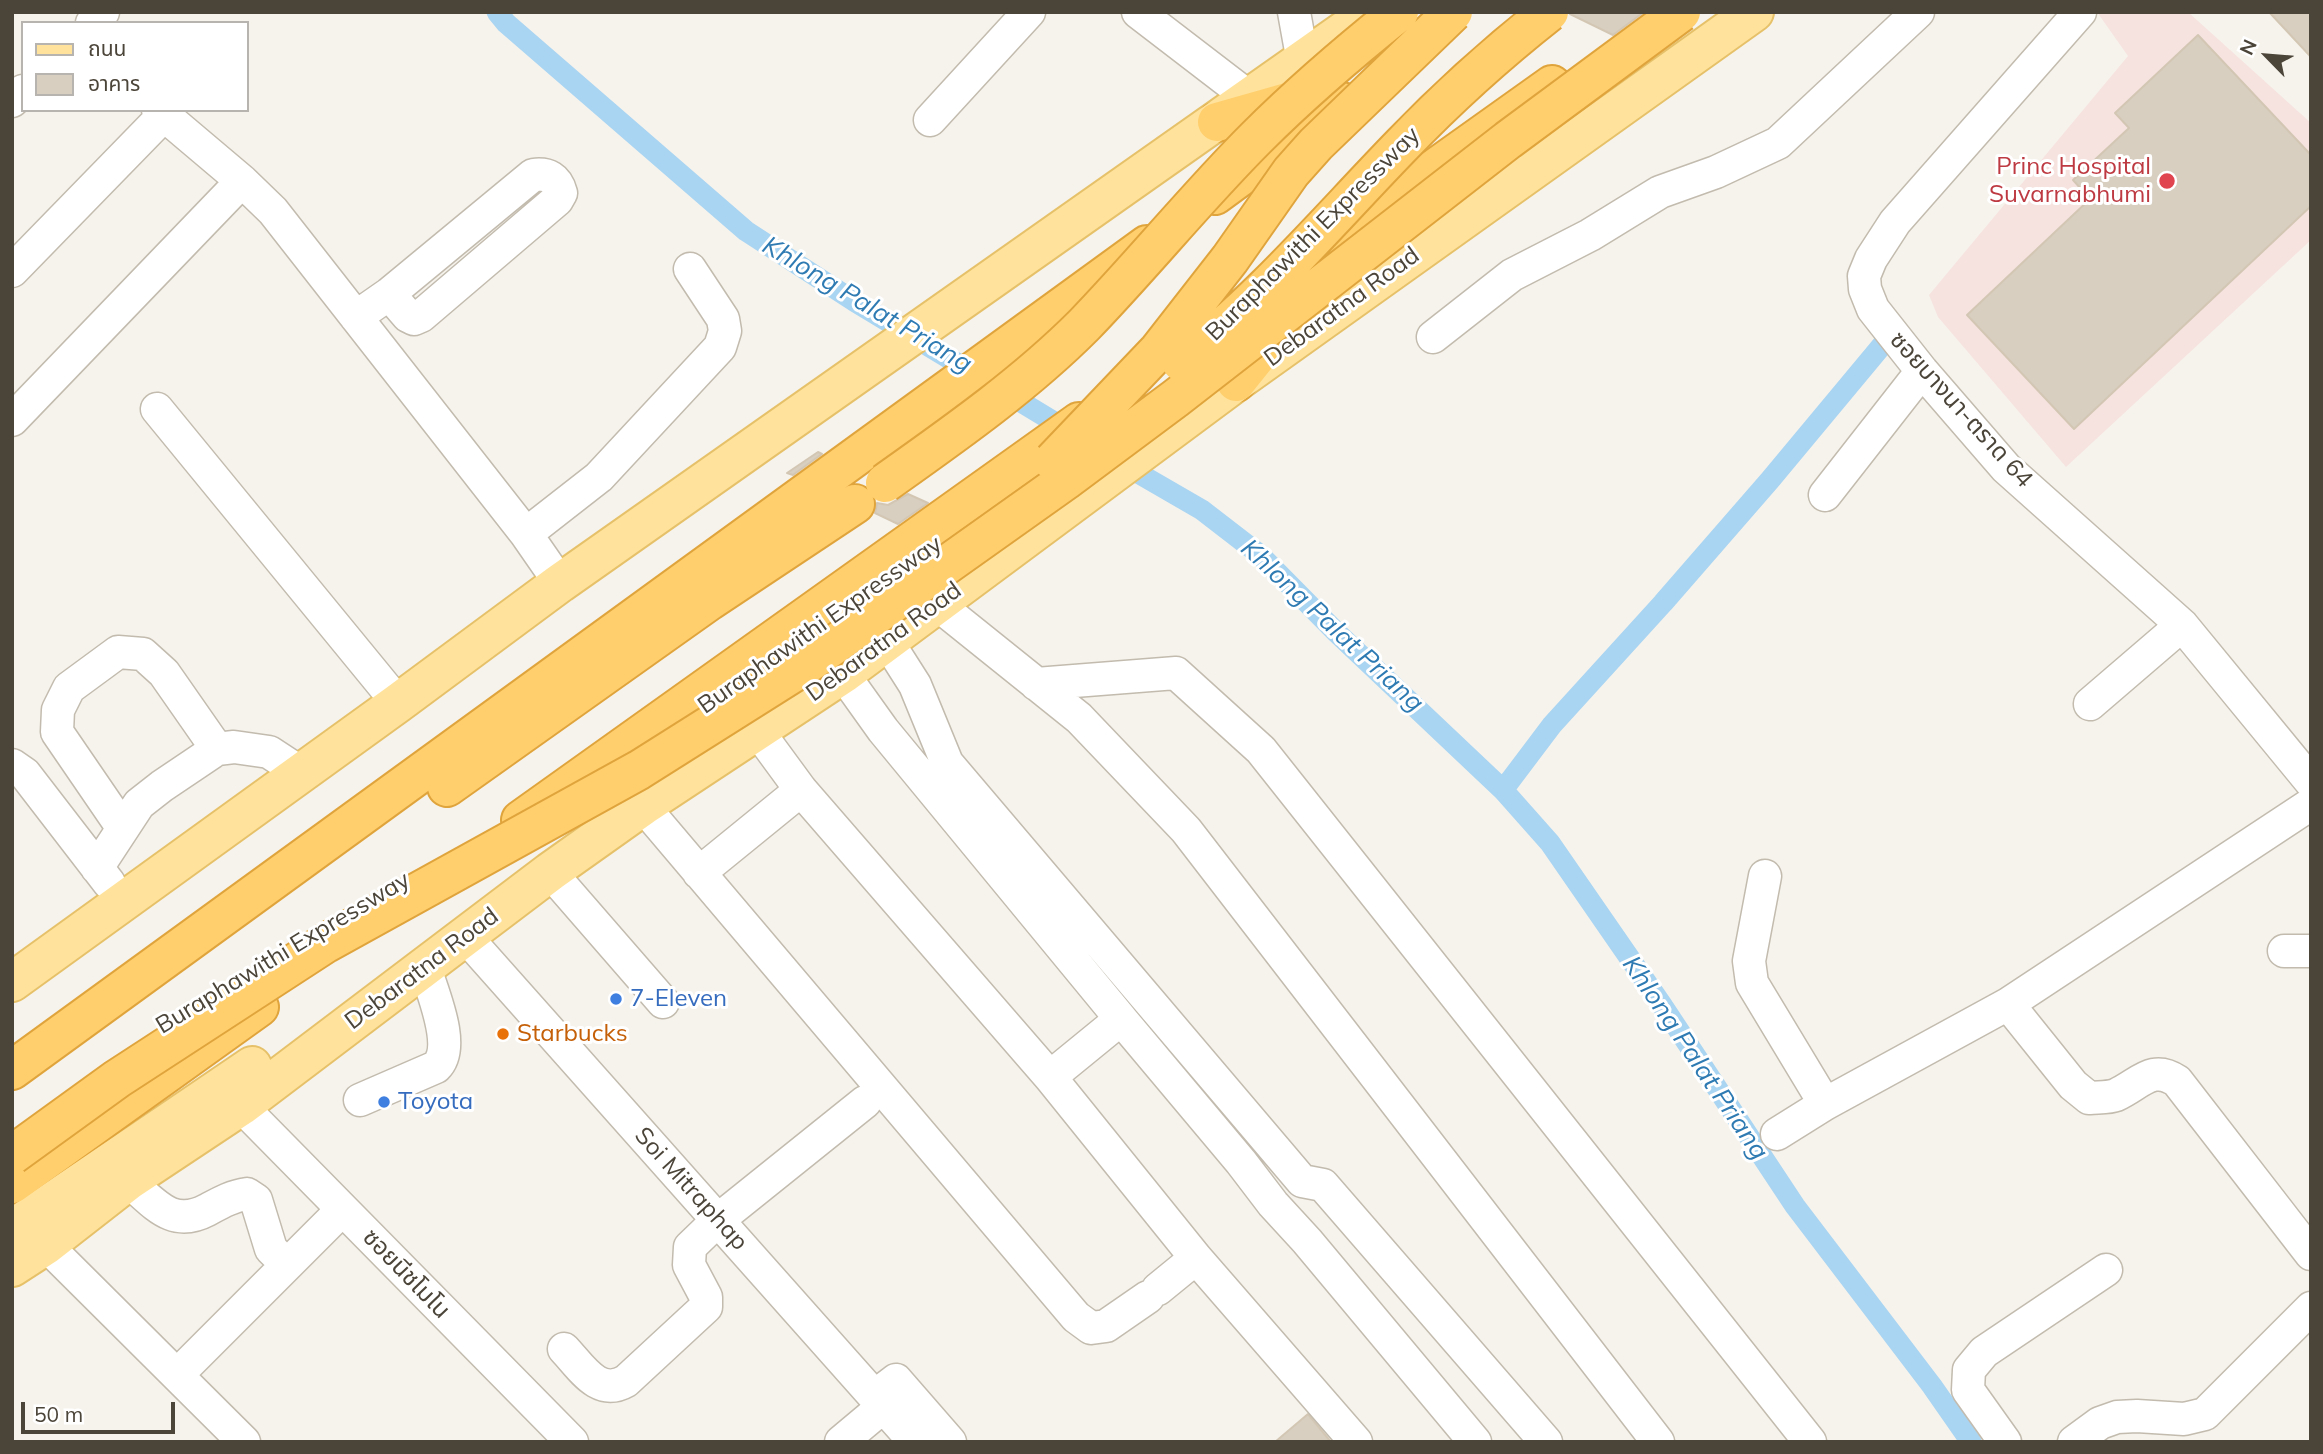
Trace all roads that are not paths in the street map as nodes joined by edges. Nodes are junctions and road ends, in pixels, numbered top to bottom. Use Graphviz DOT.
graph roads {
  1 [pos="1029,12"];
  2 [pos="1139,12"];
  3 [pos="1294,12"];
  4 [pos="1371,12"];
  5 [pos="1399,12"];
  6 [pos="1453,12"];
  7 [pos="1469,12"];
  8 [pos="1549,12"];
  9 [pos="1654,12"];
  10 [pos="1681,12"];
  11 [pos="1754,12"];
  12 [pos="1918,12"];
  13 [pos="2080,12"];
  14 [pos="1303,62"];
  15 [pos="1379,76"];
  16 [pos="1250,98"];
  17 [pos="161,113"];
  18 [pos="930,120"];
  19 [pos="1217,122"];
  20 [pos="242,181"];
  21 [pos="1369,215"];
  22 [pos="690,269"];
  23 [pos="12,271"];
  24 [pos="389,294"];
  25 [pos="356,317"];
  26 [pos="1433,337"];
  27 [pos="1922,371"];
  28 [pos="1236,382"];
  29 [pos="157,410"];
  30 [pos="12,420"];
  31 [pos="1052,452"];
  32 [pos="1825,495"];
  33 [pos="526,534"];
  34 [pos="560,583"];
  35 [pos="937,604"];
  36 [pos="2182,625"];
  37 [pos="887,641"];
  38 [pos="843,674"];
  39 [pos="1036,684"];
  40 [pos="398,703"];
  41 [pos="2090,704"];
  42 [pos="757,730"];
  43 [pos="216,749"];
  44 [pos="12,765"];
  45 [pos="301,773"];
  46 [pos="2311,782"];
  47 [pos="801,790"];
  48 [pos="2311,804"];
  49 [pos="643,806"];
  50 [pos="122,827"];
  51 [pos="97,868"];
  52 [pos="550,872"];
  53 [pos="699,873"];
  54 [pos="1765,876"];
  55 [pos="123,901"];
  56 [pos="466,937"];
  57 [pos="426,967"];
  58 [pos="12,982"];
  59 [pos="663,1002"];
  60 [pos="2008,1004"];
  61 [pos="1121,1019"];
  62 [pos="12,1070"];
  63 [pos="1050,1077"];
  64 [pos="12,1091"];
  65 [pos="360,1100"];
  66 [pos="865,1102"];
  67 [pos="1825,1104"];
  68 [pos="241,1105"];
  69 [pos="12,1131"];
  70 [pos="1777,1133"];
  71 [pos="12,1156"];
  72 [pos="128,1181"];
  73 [pos="12,1184"];
  74 [pos="342,1210"];
  75 [pos="719,1220"];
  76 [pos="29,1237"];
  77 [pos="2311,1254"];
  78 [pos="1196,1258"];
  79 [pos="287,1265"];
  80 [pos="12,1267"];
  81 [pos="2106,1270"];
  82 [pos="2311,1308"];
  83 [pos="564,1349"];
  84 [pos="177,1375"];
  85 [pos="879,1401"];
  86 [pos="244,1442"];
  87 [pos="572,1442"];
  88 [pos="841,1442"];
  89 [pos="915,1442"];
  90 [pos="950,1442"];
  91 [pos="1356,1442"];
  92 [pos="1475,1442"];
  93 [pos="1546,1442"];
  94 [pos="1658,1442"];
  95 [pos="1810,1442"];
  96 [pos="2005,1442"];
  97 [pos="2074,1442"];
  1 -- 18 [label="street"];
  2 -- 16 [label="street"];
  3 -- 14 [label="street"];
  4 -- 14 [label="main road"];
  5 -- 64 [label="highway, Buraphawithi Expressway, bridge"];
  6 -- 31 [label="highway, bridge"];
  7 -- 15 [label="highway"];
  8 -- 31 [label="highway, Buraphawithi Expressway, bridge"];
  9 -- 21 [label="highway"];
  10 -- 71 [label="highway, bridge"];
  11 -- 28 [label="main road, Debaratna Road"];
  12 -- 26 [label="street"];
  13 -- 27 [label="street, ซอยบางนา-ตราด 64"];
  14 -- 16 [label="main road"];
  15 -- 19 [label="highway"];
  15 -- 62 [label="highway"];
  16 -- 19 [label="main road"];
  17 -- 20 [label="street"];
  17 -- 23 [label="street"];
  19 -- 34 [label="main road"];
  20 -- 25 [label="street"];
  20 -- 30 [label="street"];
  21 -- 28 [label="highway"];
  21 -- 31 [label="highway, bridge"];
  22 -- 33 [label="street"];
  24 -- 24 [label="street"];
  24 -- 25 [label="street"];
  25 -- 33 [label="street"];
  27 -- 32 [label="street"];
  27 -- 36 [label="street, ซอยบางนา-ตราด 64"];
  28 -- 35 [label="main road, Debaratna Road"];
  29 -- 40 [label="street"];
  31 -- 69 [label="highway, Buraphawithi Expressway"];
  31 -- 73 [label="highway"];
  33 -- 34 [label="street"];
  34 -- 40 [label="main road"];
  35 -- 37 [label="main road, Debaratna Road"];
  35 -- 39 [label="street"];
  36 -- 41 [label="street"];
  36 -- 46 [label="street, ซอยบางนา-ตราด 64"];
  37 -- 38 [label="main road, Debaratna Road"];
  37 -- 93 [label="street"];
  38 -- 42 [label="main road, Debaratna Road"];
  38 -- 61 [label="street"];
  39 -- 94 [label="street"];
  39 -- 95 [label="street"];
  40 -- 45 [label="main road"];
  42 -- 47 [label="street"];
  42 -- 49 [label="main road, Debaratna Road"];
  43 -- 45 [label="street"];
  43 -- 50 [label="street"];
  43 -- 50 [label="street"];
  44 -- 51 [label="street"];
  45 -- 55 [label="main road"];
  47 -- 53 [label="street"];
  47 -- 63 [label="street"];
  48 -- 60 [label="street"];
  49 -- 52 [label="main road, Debaratna Road"];
  49 -- 53 [label="street"];
  50 -- 51 [label="street"];
  51 -- 55 [label="street"];
  52 -- 56 [label="main road, Debaratna Road"];
  52 -- 59 [label="street"];
  53 -- 78 [label="street"];
  54 -- 67 [label="street"];
  55 -- 58 [label="main road"];
  56 -- 57 [label="main road, Debaratna Road"];
  56 -- 75 [label="street, Soi Mitraphap"];
  57 -- 65 [label="street"];
  57 -- 68 [label="main road, Debaratna Road"];
  57 -- 76 [label="main road"];
  60 -- 67 [label="street"];
  60 -- 77 [label="street"];
  61 -- 63 [label="street"];
  61 -- 92 [label="street"];
  63 -- 78 [label="street"];
  66 -- 75 [label="street"];
  67 -- 70 [label="street"];
  68 -- 72 [label="main road, Debaratna Road"];
  68 -- 74 [label="street, ซอยนีชโมโน"];
  72 -- 76 [label="main road, Debaratna Road"];
  72 -- 79 [label="street"];
  74 -- 79 [label="street"];
  74 -- 87 [label="street, ซอยนีชโมโน"];
  75 -- 83 [label="street"];
  75 -- 85 [label="street, Soi Mitraphap"];
  76 -- 80 [label="main road, Debaratna Road"];
  76 -- 84 [label="street"];
  78 -- 91 [label="street"];
  79 -- 84 [label="street"];
  81 -- 96 [label="street"];
  82 -- 97 [label="street"];
  84 -- 86 [label="street"];
  85 -- 88 [label="street"];
  85 -- 89 [label="street, Soi Mitraphap"];
  85 -- 90 [label="street"];
}
